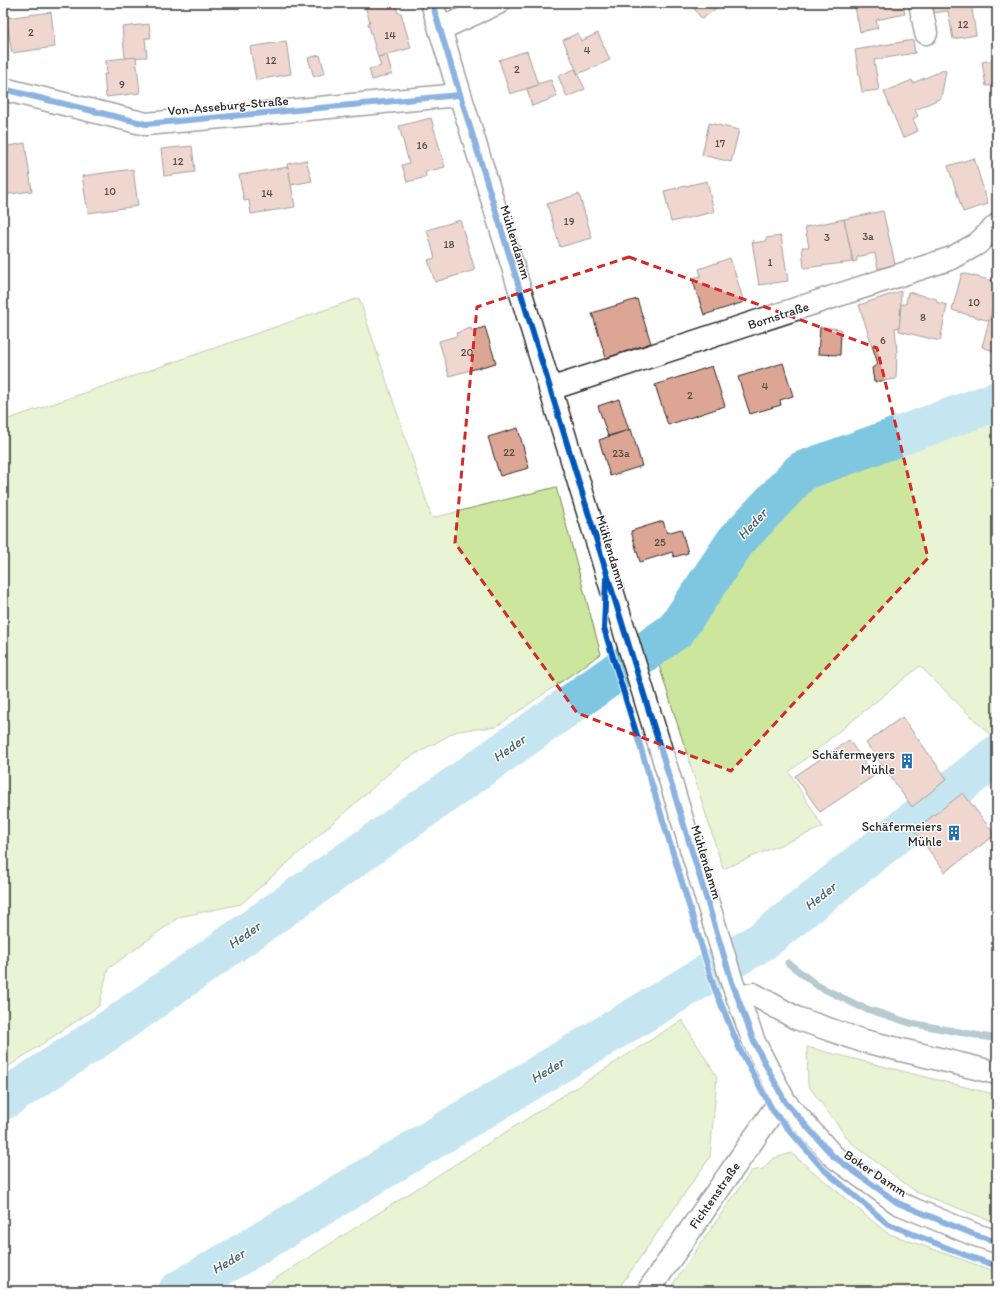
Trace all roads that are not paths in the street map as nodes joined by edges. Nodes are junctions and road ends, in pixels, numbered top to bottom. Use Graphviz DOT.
graph roads {
  1 [pos="432,3"];
  2 [pos="498,3"];
  3 [pos="920,3"];
  4 [pos="440,29"];
  5 [pos="926,33"];
  6 [pos="3,88"];
  7 [pos="459,95"];
  8 [pos="997,226"];
  9 [pos="550,389"];
  10 [pos="735,990"];
  11 [pos="997,1073"];
  12 [pos="785,1102"];
  13 [pos="997,1242"];
  14 [pos="648,1291"];
  1 -- 4 [label="street, Mühlendamm"];
  2 -- 4 [label="street"];
  3 -- 5 [label="street"];
  4 -- 7 [label="street, Mühlendamm"];
  6 -- 7 [label="street, Von-Asseburg-Straße"];
  7 -- 9 [label="street, Mühlendamm"];
  8 -- 9 [label="street, Bornstraße"];
  9 -- 10 [label="street, Mühlendamm"];
  10 -- 11 [label="street"];
  10 -- 12 [label="street, Mühlendamm"];
  12 -- 13 [label="street, Boker Damm"];
  12 -- 14 [label="street, Fichtenstraße"];
}
